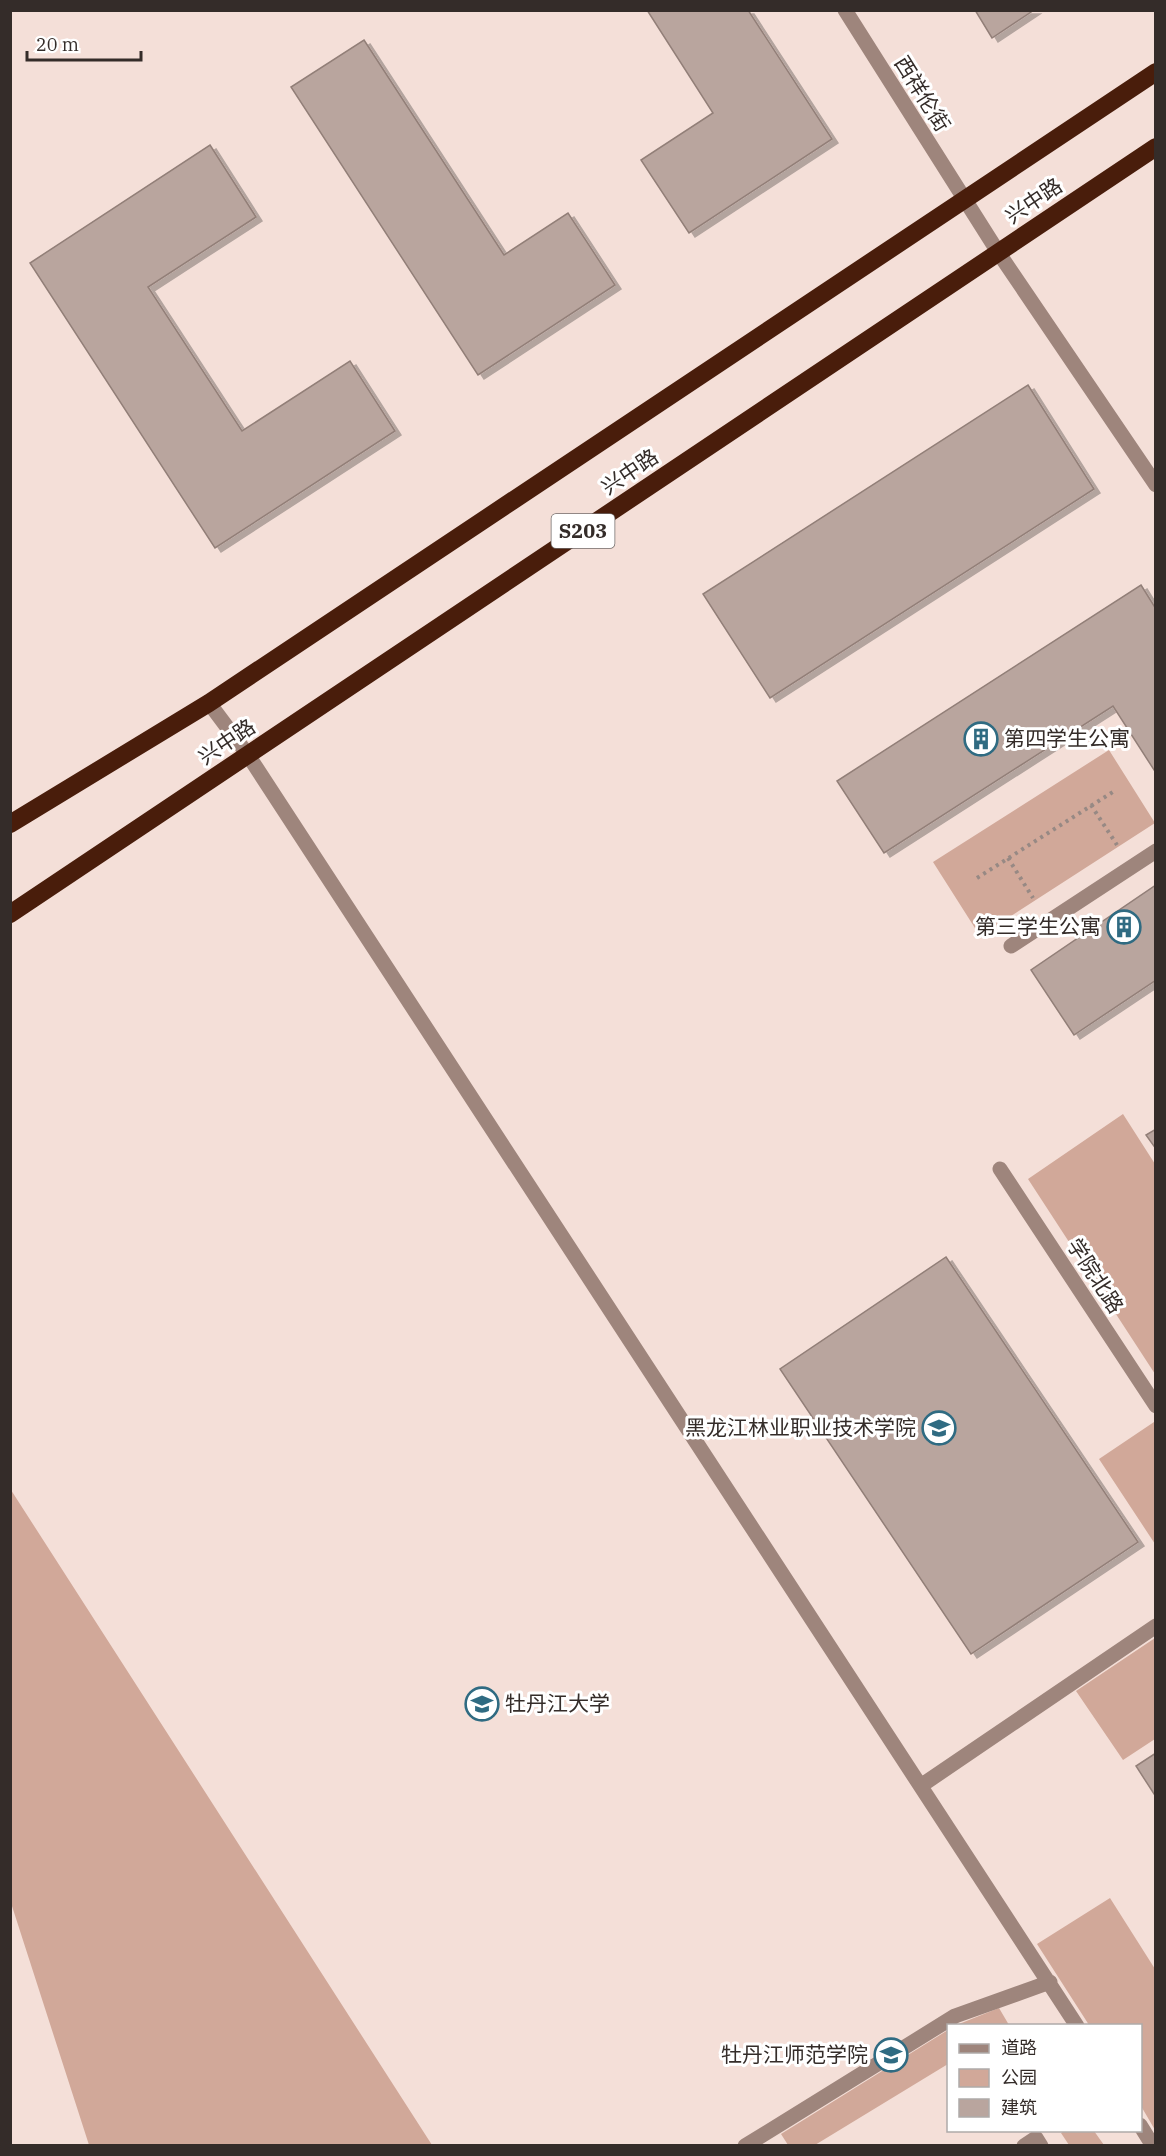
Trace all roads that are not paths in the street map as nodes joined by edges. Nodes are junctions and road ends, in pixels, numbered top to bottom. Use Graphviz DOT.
graph roads {
  1 [pos="845,10"];
  2 [pos="1155,72"];
  3 [pos="1155,147"];
  4 [pos="964,199"];
  5 [pos="998,252"];
  6 [pos="1155,485"];
  7 [pos="209,703"];
  8 [pos="248,755"];
  9 [pos="10,824"];
  10 [pos="1155,851"];
  11 [pos="10,914"];
  12 [pos="1011,946"];
  13 [pos="1000,1169"];
  14 [pos="1155,1406"];
  15 [pos="1155,1626"];
  16 [pos="922,1785"];
  17 [pos="1050,1982"];
  18 [pos="1076,2024"];
  19 [pos="1142,2128"];
  20 [pos="745,2145"];
  21 [pos="1154,2145"];
  1 -- 4 [label="street, 西祥伦街"];
  2 -- 4 [label="highway, 兴中路"];
  3 -- 5 [label="highway, 兴中路 / S203"];
  4 -- 5 [label="street, 西祥伦街"];
  4 -- 7 [label="highway, 兴中路"];
  5 -- 6 [label="street, 西祥伦街"];
  5 -- 8 [label="highway, 兴中路 / S203"];
  7 -- 8 [label="street"];
  7 -- 9 [label="highway, 兴中路"];
  8 -- 11 [label="highway, 兴中路 / S203"];
  8 -- 16 [label="street"];
  10 -- 12 [label="street"];
  13 -- 14 [label="street, 学院北路"];
  15 -- 16 [label="street"];
  16 -- 17 [label="street"];
  17 -- 18 [label="street"];
  17 -- 20 [label="street"];
  19 -- 21 [label="street"];
}
